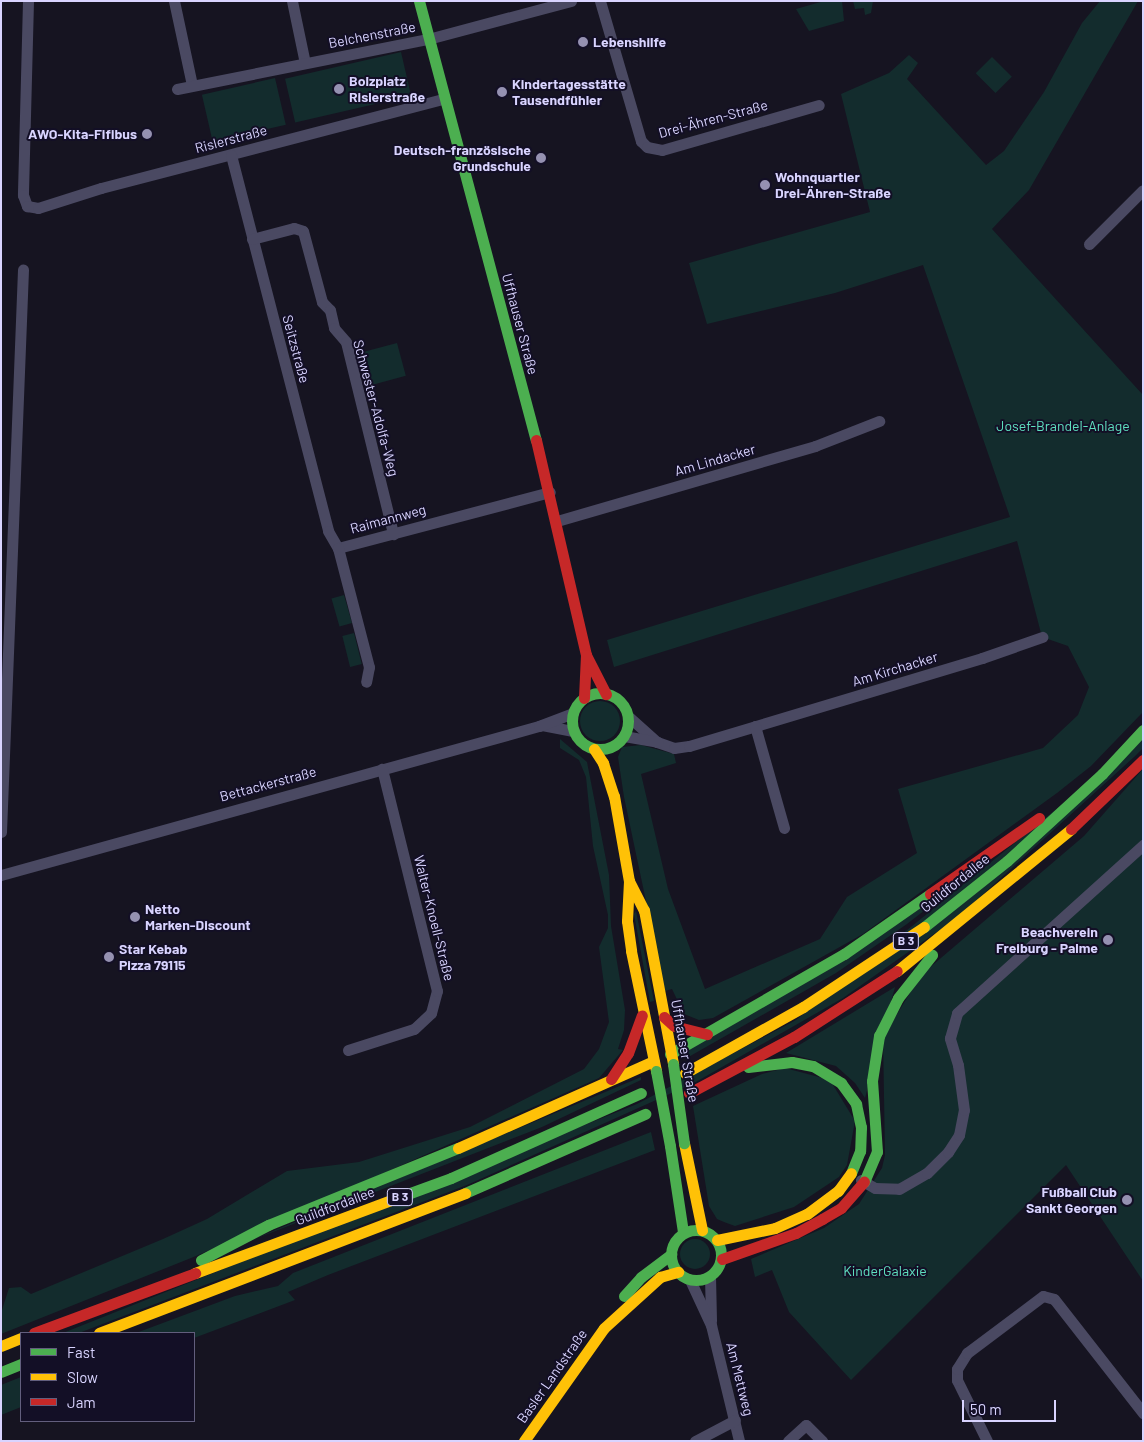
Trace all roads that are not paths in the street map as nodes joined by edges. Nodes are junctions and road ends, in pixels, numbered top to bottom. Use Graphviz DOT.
graph roads {
  1 [pos="28,1"];
  2 [pos="174,1"];
  3 [pos="292,1"];
  4 [pos="419,1"];
  5 [pos="571,1"];
  6 [pos="600,1"];
  7 [pos="428,39"];
  8 [pos="305,63"];
  9 [pos="192,85"];
  10 [pos="177,89"];
  11 [pos="443,99"];
  12 [pos="820,105"];
  13 [pos="231,155"];
  14 [pos="1143,190"];
  15 [pos="252,239"];
  16 [pos="1088,244"];
  17 [pos="23,269"];
  18 [pos="879,421"];
  19 [pos="550,492"];
  20 [pos="557,521"];
  21 [pos="392,534"];
  22 [pos="338,548"];
  23 [pos="1042,637"];
  24 [pos="586,655"];
  25 [pos="366,682"];
  26 [pos="606,694"];
  27 [pos="584,698"];
  28 [pos="574,713"];
  29 [pos="628,716"];
  30 [pos="542,725"];
  31 [pos="755,726"];
  32 [pos="1143,730"];
  33 [pos="574,731"];
  34 [pos="624,736"];
  35 [pos="657,742"];
  36 [pos="614,746"];
  37 [pos="594,749"];
  38 [pos="1143,760"];
  39 [pos="382,769"];
  40 [pos="1102,774"];
  41 [pos="614,796"];
  42 [pos="784,828"];
  43 [pos="1,832"];
  44 [pos="1143,845"];
  45 [pos="1,875"];
  46 [pos="629,880"];
  47 [pos="950,933"];
  48 [pos="642,1015"];
  49 [pos="664,1017"];
  50 [pos="707,1034"];
  51 [pos="348,1050"];
  52 [pos="672,1059"];
  53 [pos="655,1066"];
  54 [pos="734,1069"];
  55 [pos="685,1073"];
  56 [pos="611,1079"];
  57 [pos="689,1093"];
  58 [pos="641,1094"];
  59 [pos="645,1114"];
  60 [pos="852,1173"];
  61 [pos="864,1182"];
  62 [pos="702,1230"];
  63 [pos="683,1232"];
  64 [pos="717,1240"];
  65 [pos="670,1254"];
  66 [pos="722,1259"];
  67 [pos="678,1272"];
  68 [pos="710,1276"];
  69 [pos="690,1280"];
  70 [pos="154,1288"];
  71 [pos="711,1325"];
  72 [pos="604,1328"];
  73 [pos="37,1332"];
  74 [pos="102,1332"];
  75 [pos="20,1338"];
  76 [pos="1,1346"];
  77 [pos="20,1364"];
  78 [pos="1,1372"];
  79 [pos="1143,1413"];
  80 [pos="735,1420"];
  81 [pos="524,1441"];
  82 [pos="695,1441"];
  83 [pos="739,1441"];
  84 [pos="788,1441"];
  85 [pos="822,1441"];
  86 [pos="987,1441"];
  1 -- 13 [label="street, Rislerstraße"];
  2 -- 9 [label="street"];
  3 -- 8 [label="street"];
  4 -- 7 [label="main road, Uffhauser Straße"];
  5 -- 7 [label="street, Belchenstraße"];
  6 -- 12 [label="street, Drei-Ähren-Straße"];
  7 -- 8 [label="street, Belchenstraße"];
  7 -- 11 [label="main road, Uffhauser Straße"];
  8 -- 9 [label="street, Belchenstraße"];
  9 -- 10 [label="street, Belchenstraße"];
  11 -- 13 [label="street, Rislerstraße"];
  11 -- 19 [label="main road, Uffhauser Straße"];
  13 -- 15 [label="street, Seitzstraße"];
  14 -- 16 [label="street"];
  15 -- 21 [label="street, Schwester-Adolfa-Weg"];
  15 -- 22 [label="street, Seitzstraße"];
  17 -- 43 [label="street"];
  18 -- 20 [label="street, Am Lindacker"];
  19 -- 20 [label="main road, Uffhauser Straße"];
  19 -- 21 [label="street, Raimannweg"];
  20 -- 24 [label="main road, Uffhauser Straße"];
  21 -- 22 [label="street, Raimannweg"];
  22 -- 25 [label="street, Raimannweg"];
  23 -- 31 [label="street, Am Kirchacker"];
  24 -- 26 [label="main road, Uffhauser Straße"];
  24 -- 27 [label="main road, Uffhauser Straße"];
  26 -- 27 [label="main road"];
  26 -- 29 [label="main road, Uffhauser Straße"];
  27 -- 28 [label="main road"];
  28 -- 30 [label="street, Bettackerstraße"];
  28 -- 33 [label="main road"];
  29 -- 34 [label="main road"];
  29 -- 35 [label="street, Am Kirchacker"];
  30 -- 33 [label="street, Bettackerstraße"];
  30 -- 39 [label="street, Bettackerstraße"];
  31 -- 35 [label="street, Am Kirchacker"];
  31 -- 42 [label="street"];
  32 -- 40 [label="main road, Guildfordallee / B 3"];
  33 -- 37 [label="main road, Uffhauser Straße"];
  34 -- 35 [label="street, Am Kirchacker"];
  34 -- 36 [label="main road"];
  36 -- 37 [label="main road"];
  36 -- 41 [label="main road, Uffhauser Straße"];
  37 -- 41 [label="main road, Uffhauser Straße"];
  38 -- 47 [label="main road, B 3"];
  39 -- 45 [label="street, Bettackerstraße"];
  39 -- 51 [label="street, Walter-Knoell-Straße"];
  40 -- 50 [label="main road"];
  40 -- 55 [label="main road, Guildfordallee / B 3"];
  41 -- 46 [label="main road, Uffhauser Straße"];
  44 -- 61 [label="street"];
  46 -- 48 [label="main road, Uffhauser Straße"];
  46 -- 49 [label="main road, Uffhauser Straße"];
  47 -- 54 [label="main road, B 3"];
  47 -- 61 [label="main road"];
  48 -- 53 [label="main road, Uffhauser Straße"];
  48 -- 56 [label="main road"];
  49 -- 50 [label="main road"];
  49 -- 52 [label="main road, Uffhauser Straße"];
  50 -- 52 [label="main road"];
  52 -- 53 [label="main road"];
  52 -- 62 [label="main road, Uffhauser Straße, bridge"];
  53 -- 56 [label="main road"];
  53 -- 63 [label="main road, Uffhauser Straße, bridge"];
  54 -- 57 [label="main road, B 3"];
  54 -- 60 [label="main road"];
  56 -- 70 [label="main road"];
  58 -- 70 [label="main road, Guildfordallee / B 3"];
  59 -- 74 [label="main road, B 3"];
  60 -- 61 [label="street"];
  60 -- 64 [label="main road"];
  61 -- 66 [label="main road"];
  62 -- 63 [label="main road"];
  62 -- 64 [label="main road"];
  63 -- 65 [label="main road, Basler Landstraße"];
  64 -- 66 [label="main road"];
  65 -- 67 [label="main road"];
  65 -- 72 [label="main road, Basler Landstraße"];
  66 -- 68 [label="main road"];
  67 -- 69 [label="main road"];
  67 -- 72 [label="main road, Basler Landstraße"];
  68 -- 69 [label="main road"];
  68 -- 71 [label="street, Am Mettweg"];
  69 -- 71 [label="street, Am Mettweg"];
  70 -- 73 [label="main road, Guildfordallee / B 3"];
  71 -- 80 [label="street, Am Mettweg"];
  72 -- 81 [label="main road, Basler Landstraße"];
  75 -- 76 [label="main road"];
  77 -- 78 [label="main road"];
  79 -- 86 [label="street"];
  80 -- 82 [label="street"];
  80 -- 83 [label="street, Am Mettweg"];
  84 -- 85 [label="street"];
}
